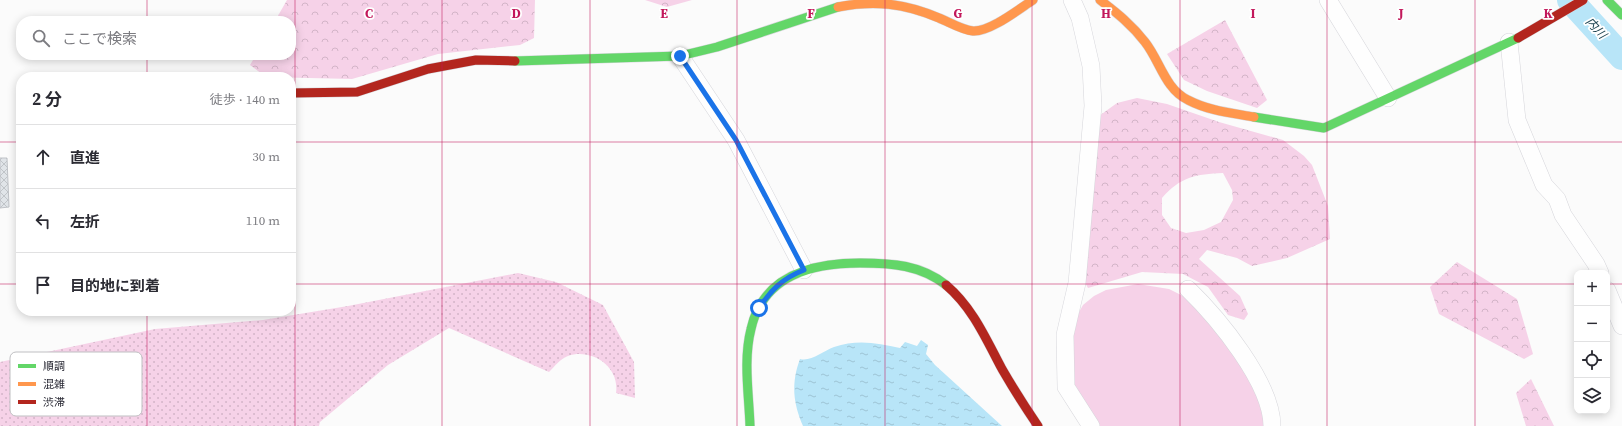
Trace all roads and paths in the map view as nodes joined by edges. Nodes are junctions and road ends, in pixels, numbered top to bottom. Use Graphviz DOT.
graph roads {
  1 [pos="1033,0"];
  2 [pos="1072,0"];
  3 [pos="1100,0"];
  4 [pos="1328,0"];
  5 [pos="1583,0"];
  6 [pos="1607,0"];
  7 [pos="1622,15"];
  8 [pos="1508,42"];
  9 [pos="680,56"];
  10 [pos="296,92"];
  11 [pos="1388,98"];
  12 [pos="804,270"];
  13 [pos="1599,270"];
  14 [pos="1188,289"];
  15 [pos="1610,297"];
  16 [pos="1622,326"];
  17 [pos="750,426"];
  18 [pos="1038,426"];
  19 [pos="1091,426"];
  20 [pos="1272,426"];
  1 -- 9 [label="street"];
  2 -- 19 [label="street"];
  3 -- 11 [label="street"];
  4 -- 11 [label="street"];
  5 -- 8 [label="street"];
  6 -- 7 [label="street"];
  8 -- 11 [label="street"];
  8 -- 13 [label="street"];
  9 -- 10 [label="street"];
  9 -- 12 [label="street"];
  12 -- 17 [label="street"];
  12 -- 18 [label="street"];
  14 -- 20 [label="street"];
  15 -- 16 [label="street"];
}
